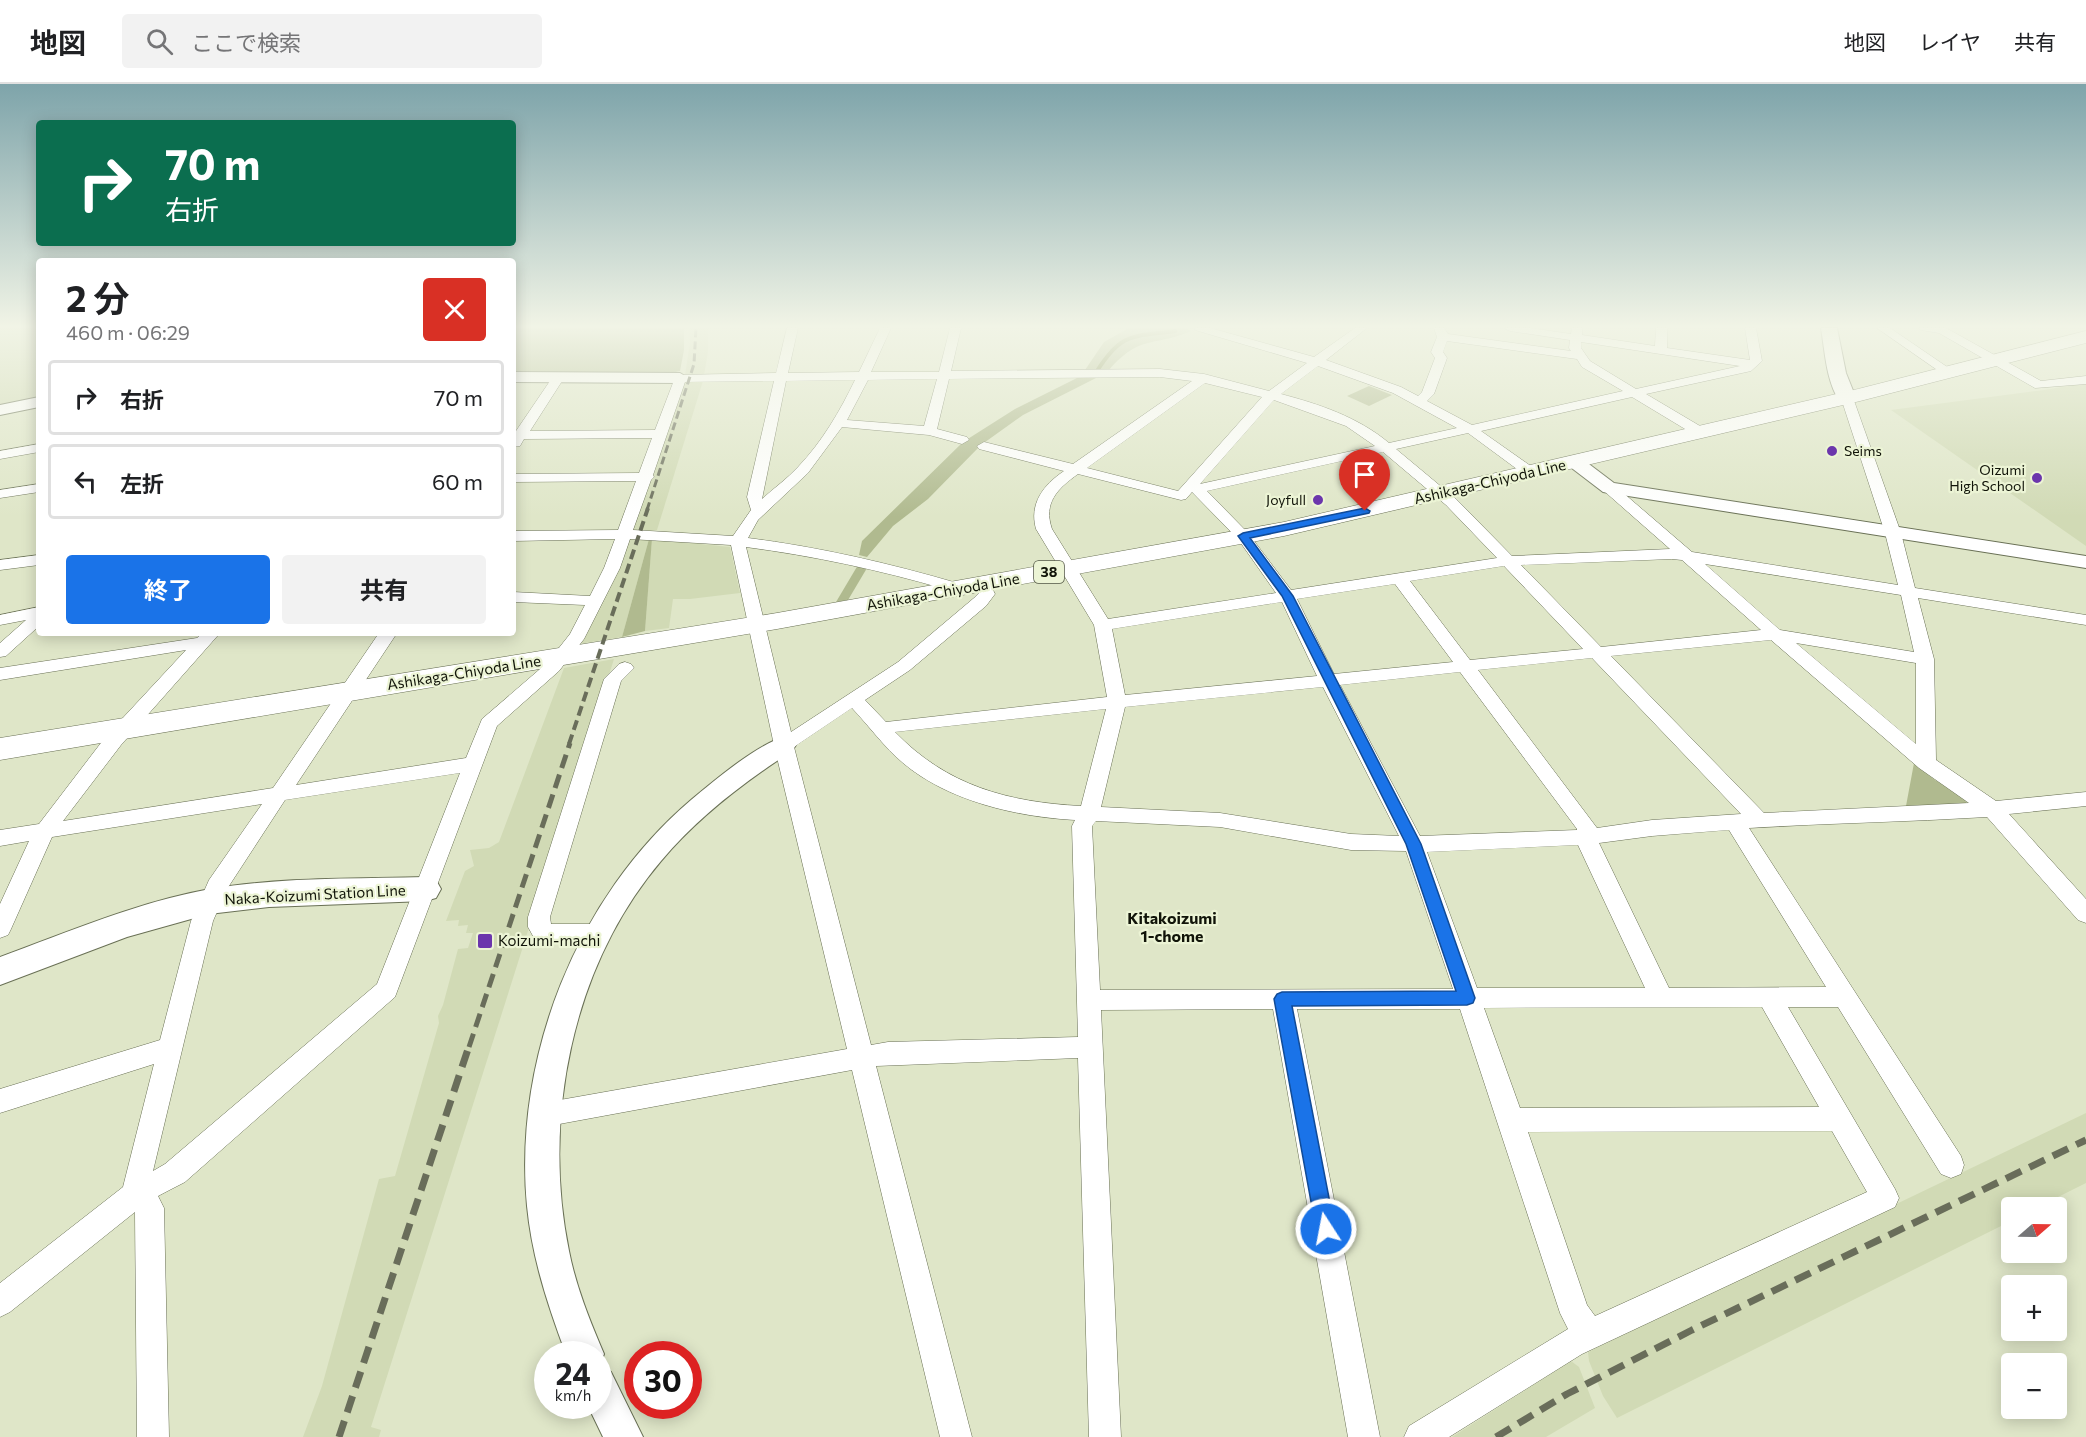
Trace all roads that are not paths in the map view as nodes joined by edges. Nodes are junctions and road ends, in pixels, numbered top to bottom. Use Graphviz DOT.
graph roads {
  1 [pos="549,391"];
  2 [pos="676,391"];
  3 [pos="776,391"];
  4 [pos="856,391"];
  5 [pos="940,391"];
  6 [pos="1186,391"];
  7 [pos="1256,391"];
  8 [pos="1276,391"];
  9 [pos="1397,391"];
  10 [pos="1429,391"];
  11 [pos="1631,391"];
  12 [pos="1642,391"];
  13 [pos="1844,391"];
  14 [pos="1875,391"];
  15 [pos="1634,393"];
  16 [pos="1271,395"];
  17 [pos="1847,398"];
  18 [pos="1419,401"];
  19 [pos="36,403"];
  20 [pos="0,411"];
  21 [pos="841,423"];
  22 [pos="1470,429"];
  23 [pos="930,431"];
  24 [pos="1700,432"];
  25 [pos="661,434"];
  26 [pos="516,437"];
  27 [pos="516,438"];
  28 [pos="962,440"];
  29 [pos="984,446"];
  30 [pos="1388,447"];
  31 [pos="36,449"];
  32 [pos="0,455"];
  33 [pos="1575,462"];
  34 [pos="1076,469"];
  35 [pos="1530,472"];
  36 [pos="647,477"];
  37 [pos="516,478"];
  38 [pos="1194,486"];
  39 [pos="36,488"];
  40 [pos="1609,488"];
  41 [pos="1442,493"];
  42 [pos="0,494"];
  43 [pos="758,510"];
  44 [pos="1893,533"];
  45 [pos="624,535"];
  46 [pos="516,536"];
  47 [pos="1243,536"];
  48 [pos="738,543"];
  49 [pos="1683,554"];
  50 [pos="36,560"];
  51 [pos="1509,561"];
  52 [pos="2086,562"];
  53 [pos="0,566"];
  54 [pos="1068,568"];
  55 [pos="1399,578"];
  56 [pos="983,585"];
  57 [pos="954,590"];
  58 [pos="1908,590"];
  59 [pos="1287,596"];
  60 [pos="516,597"];
  61 [pos="596,601"];
  62 [pos="36,613"];
  63 [pos="0,620"];
  64 [pos="36,620"];
  65 [pos="2086,620"];
  66 [pos="757,624"];
  67 [pos="1103,625"];
  68 [pos="1775,634"];
  69 [pos="386,636"];
  70 [pos="207,637"];
  71 [pos="0,651"];
  72 [pos="1596,652"];
  73 [pos="561,658"];
  74 [pos="1925,659"];
  75 [pos="1467,666"];
  76 [pos="625,668"];
  77 [pos="0,674"];
  78 [pos="1329,681"];
  79 [pos="349,692"];
  80 [pos="855,700"];
  81 [pos="1117,703"];
  82 [pos="124,729"];
  83 [pos="882,729"];
  84 [pos="784,745"];
  85 [pos="0,749"];
  86 [pos="1926,763"];
  87 [pos="473,764"];
  88 [pos="279,794"];
  89 [pos="2086,799"];
  90 [pos="1992,809"];
  91 [pos="1089,815"];
  92 [pos="1759,820"];
  93 [pos="1735,823"];
  94 [pos="45,831"];
  95 [pos="1589,837"];
  96 [pos="0,838"];
  97 [pos="1414,844"];
  98 [pos="424,889"];
  99 [pos="208,902"];
  100 [pos="2086,914"];
  101 [pos="0,929"];
  102 [pos="600,933"];
  103 [pos="0,970"];
  104 [pos="1769,997"];
  105 [pos="1844,997"];
  106 [pos="1467,998"];
  107 [pos="1662,998"];
  108 [pos="1089,999"];
  109 [pos="1282,999"];
  110 [pos="1090,1047"];
  111 [pos="169,1048"];
  112 [pos="863,1058"];
  113 [pos="0,1101"];
  114 [pos="543,1115"];
  115 [pos="1838,1119"];
  116 [pos="1511,1120"];
  117 [pos="1951,1166"];
  118 [pos="137,1193"];
  119 [pos="0,1302"];
  120 [pos="1589,1334"];
  121 [pos="580,1341"];
  122 [pos="612,1414"];
  123 [pos="153,1437"];
  124 [pos="623,1437"];
  125 [pos="956,1437"];
  126 [pos="1105,1437"];
  127 [pos="1364,1437"];
  128 [pos="1420,1437"];
  1 -- 26 [label="street"];
  2 -- 25 [label="street"];
  3 -- 43 [label="street"];
  4 -- 21 [label="street"];
  5 -- 23 [label="street"];
  6 -- 34 [label="street"];
  7 -- 16 [label="street"];
  8 -- 16 [label="street"];
  9 -- 18 [label="street"];
  10 -- 18 [label="street"];
  11 -- 15 [label="street"];
  12 -- 15 [label="street"];
  13 -- 17 [label="main road"];
  14 -- 17 [label="main road, Ashikaga-Chiyoda Line / 38"];
  15 -- 22 [label="street"];
  15 -- 24 [label="street"];
  16 -- 30 [label="street"];
  16 -- 38 [label="street"];
  17 -- 24 [label="main road, Ashikaga-Chiyoda Line / 38"];
  17 -- 44 [label="street"];
  18 -- 22 [label="street"];
  19 -- 20 [label="street"];
  21 -- 23 [label="street"];
  21 -- 43 [label="street"];
  22 -- 30 [label="street"];
  22 -- 35 [label="street"];
  23 -- 28 [label="street"];
  24 -- 33 [label="main road, Ashikaga-Chiyoda Line / 38"];
  25 -- 27 [label="street"];
  25 -- 36 [label="street"];
  29 -- 34 [label="street"];
  30 -- 38 [label="street"];
  30 -- 41 [label="street"];
  31 -- 32 [label="street"];
  33 -- 35 [label="main road, Ashikaga-Chiyoda Line / 38"];
  33 -- 40 [label="street"];
  34 -- 38 [label="street"];
  34 -- 54 [label="street"];
  35 -- 41 [label="main road, Ashikaga-Chiyoda Line / 38"];
  36 -- 37 [label="street"];
  36 -- 45 [label="street"];
  38 -- 47 [label="street"];
  39 -- 42 [label="street"];
  40 -- 44 [label="street"];
  40 -- 49 [label="street"];
  41 -- 47 [label="main road, Ashikaga-Chiyoda Line / 38"];
  41 -- 51 [label="street"];
  43 -- 48 [label="street"];
  44 -- 52 [label="street"];
  44 -- 58 [label="street"];
  45 -- 46 [label="street"];
  45 -- 48 [label="street"];
  45 -- 61 [label="street"];
  47 -- 54 [label="main road, Ashikaga-Chiyoda Line / 38"];
  47 -- 59 [label="street"];
  48 -- 57 [label="street"];
  48 -- 66 [label="street"];
  49 -- 51 [label="street"];
  49 -- 58 [label="street"];
  49 -- 68 [label="street"];
  50 -- 53 [label="street"];
  51 -- 55 [label="street"];
  51 -- 72 [label="street"];
  54 -- 56 [label="main road, Ashikaga-Chiyoda Line / 38"];
  54 -- 67 [label="street"];
  55 -- 59 [label="street"];
  55 -- 75 [label="street"];
  56 -- 57 [label="main road, Ashikaga-Chiyoda Line / 38"];
  56 -- 80 [label="street"];
  57 -- 66 [label="main road, Ashikaga-Chiyoda Line / 38"];
  58 -- 65 [label="street"];
  58 -- 74 [label="street"];
  59 -- 67 [label="street"];
  59 -- 78 [label="street"];
  60 -- 61 [label="street"];
  61 -- 73 [label="street"];
  62 -- 63 [label="street"];
  64 -- 71 [label="street"];
  66 -- 73 [label="main road, Ashikaga-Chiyoda Line / 38"];
  66 -- 84 [label="street"];
  67 -- 81 [label="street"];
  68 -- 72 [label="street"];
  68 -- 74 [label="street"];
  68 -- 86 [label="street"];
  69 -- 79 [label="street"];
  70 -- 77 [label="street"];
  70 -- 82 [label="street"];
  72 -- 75 [label="street"];
  72 -- 92 [label="street"];
  73 -- 79 [label="main road, Ashikaga-Chiyoda Line / 38"];
  73 -- 87 [label="street"];
  74 -- 86 [label="street"];
  75 -- 78 [label="street"];
  75 -- 95 [label="street"];
  76 -- 102 [label="street"];
  78 -- 81 [label="street"];
  78 -- 97 [label="street"];
  79 -- 82 [label="main road, Ashikaga-Chiyoda Line / 38"];
  79 -- 88 [label="street"];
  80 -- 83 [label="street"];
  80 -- 84 [label="street"];
  81 -- 83 [label="street"];
  81 -- 91 [label="street"];
  82 -- 85 [label="main road, Ashikaga-Chiyoda Line / 38"];
  82 -- 94 [label="street"];
  83 -- 91 [label="street"];
  84 -- 102 [label="street"];
  84 -- 112 [label="street"];
  86 -- 90 [label="street"];
  87 -- 88 [label="street"];
  87 -- 98 [label="street"];
  88 -- 94 [label="street"];
  88 -- 99 [label="street"];
  89 -- 90 [label="street"];
  90 -- 92 [label="street"];
  90 -- 100 [label="street"];
  91 -- 97 [label="street"];
  91 -- 108 [label="street"];
  92 -- 93 [label="street"];
  93 -- 95 [label="street"];
  93 -- 105 [label="street"];
  94 -- 96 [label="street"];
  94 -- 101 [label="street"];
  95 -- 97 [label="street"];
  95 -- 107 [label="street"];
  97 -- 106 [label="street"];
  98 -- 99 [label="main road, Naka-Koizumi Station Line"];
  98 -- 118 [label="street"];
  99 -- 103 [label="main road, Naka-Koizumi Station Line"];
  99 -- 111 [label="street"];
  102 -- 114 [label="street"];
  104 -- 105 [label="street"];
  104 -- 107 [label="street"];
  104 -- 115 [label="street"];
  105 -- 117 [label="street"];
  106 -- 107 [label="street"];
  106 -- 109 [label="street"];
  106 -- 116 [label="street"];
  108 -- 109 [label="street"];
  108 -- 110 [label="street"];
  109 -- 127 [label="street"];
  110 -- 112 [label="street"];
  110 -- 126 [label="street"];
  111 -- 113 [label="street"];
  111 -- 118 [label="street"];
  112 -- 114 [label="street"];
  112 -- 125 [label="street"];
  114 -- 121 [label="street"];
  115 -- 116 [label="street"];
  115 -- 120 [label="street"];
  116 -- 120 [label="street"];
  118 -- 119 [label="street"];
  118 -- 123 [label="street"];
  120 -- 128 [label="street"];
  122 -- 124 [label="street"];
}
